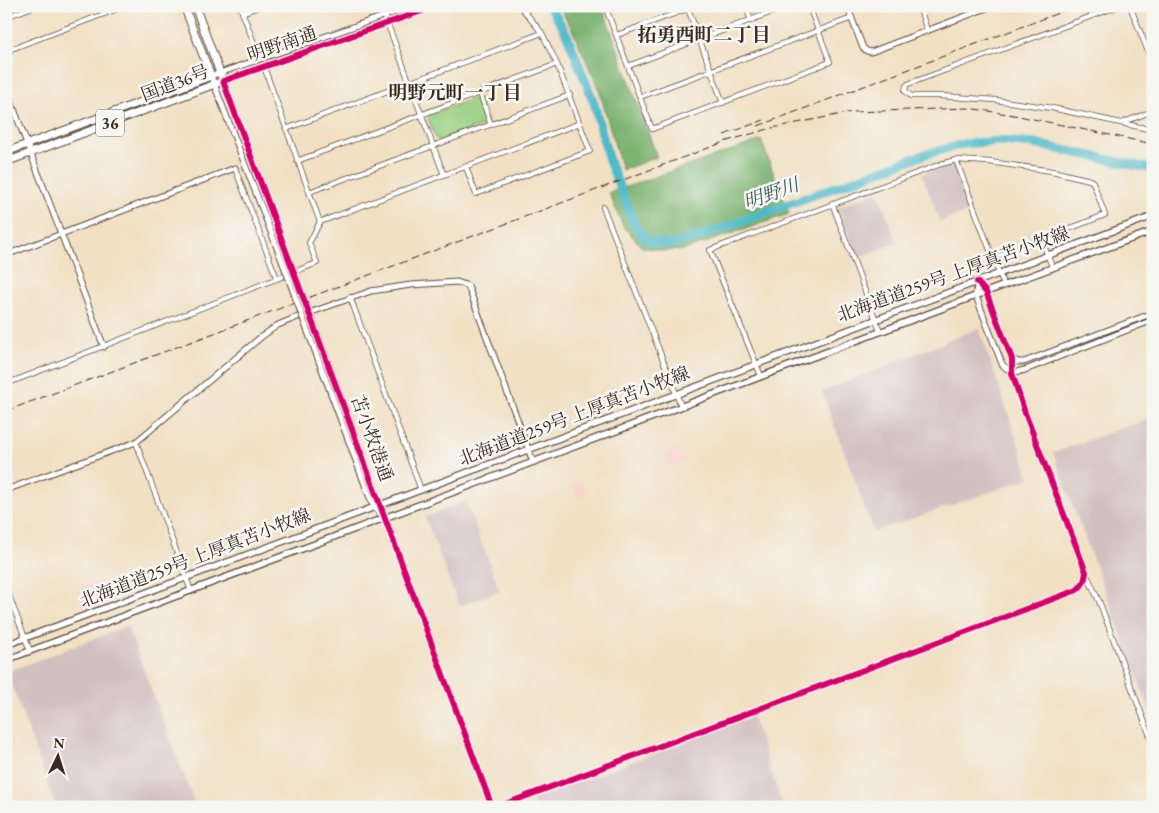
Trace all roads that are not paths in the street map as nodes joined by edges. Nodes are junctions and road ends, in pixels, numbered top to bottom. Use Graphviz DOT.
graph roads {
  1 [pos="35,6"];
  2 [pos="124,6"];
  3 [pos="184,6"];
  4 [pos="194,6"];
  5 [pos="240,6"];
  6 [pos="260,6"];
  7 [pos="381,6"];
  8 [pos="413,6"];
  9 [pos="436,6"];
  10 [pos="520,6"];
  11 [pos="605,6"];
  12 [pos="695,6"];
  13 [pos="746,6"];
  14 [pos="788,6"];
  15 [pos="809,6"];
  16 [pos="847,6"];
  17 [pos="918,6"];
  18 [pos="992,6"];
  19 [pos="1119,6"];
  20 [pos="1130,6"];
  21 [pos="687,8"];
  22 [pos="242,13"];
  23 [pos="385,16"];
  24 [pos="6,17"];
  25 [pos="852,18"];
  26 [pos="751,20"];
  27 [pos="388,23"];
  28 [pos="928,30"];
  29 [pos="818,31"];
  30 [pos="542,33"];
  31 [pos="616,35"];
  32 [pos="700,40"];
  33 [pos="305,43"];
  34 [pos="6,51"];
  35 [pos="308,51"];
  36 [pos="260,59"];
  37 [pos="557,64"];
  38 [pos="1153,64"];
  39 [pos="264,66"];
  40 [pos="628,66"];
  41 [pos="711,71"];
  42 [pos="220,73"];
  43 [pos="211,76"];
  44 [pos="223,81"];
  45 [pos="409,82"];
  46 [pos="214,84"];
  47 [pos="6,88"];
  48 [pos="480,93"];
  49 [pos="570,95"];
  50 [pos="640,98"];
  51 [pos="723,103"];
  52 [pos="1153,111"];
  53 [pos="421,114"];
  54 [pos="580,123"];
  55 [pos="1122,123"];
  56 [pos="491,124"];
  57 [pos="286,129"];
  58 [pos="1153,130"];
  59 [pos="28,145"];
  60 [pos="433,146"];
  61 [pos="6,152"];
  62 [pos="31,153"];
  63 [pos="956,160"];
  64 [pos="297,161"];
  65 [pos="6,162"];
  66 [pos="466,167"];
  67 [pos="235,168"];
  68 [pos="444,175"];
  69 [pos="309,192"];
  70 [pos="832,203"];
  71 [pos="603,207"];
  72 [pos="1153,216"];
  73 [pos="320,222"];
  74 [pos="1153,231"];
  75 [pos="61,234"];
  76 [pos="1042,240"];
  77 [pos="6,255"];
  78 [pos="1048,255"];
  79 [pos="993,258"];
  80 [pos="1052,268"];
  81 [pos="1000,273"];
  82 [pos="278,279"];
  83 [pos="977,282"];
  84 [pos="1004,285"];
  85 [pos="986,292"];
  86 [pos="976,296"];
  87 [pos="350,297"];
  88 [pos="1153,313"];
  89 [pos="876,319"];
  90 [pos="1153,320"];
  91 [pos="880,331"];
  92 [pos="104,347"];
  93 [pos="1012,359"];
  94 [pos="756,364"];
  95 [pos="1012,373"];
  96 [pos="761,376"];
  97 [pos="6,384"];
  98 [pos="676,394"];
  99 [pos="680,406"];
  100 [pos="136,442"];
  101 [pos="528,450"];
  102 [pos="533,462"];
  103 [pos="6,490"];
  104 [pos="421,490"];
  105 [pos="381,504"];
  106 [pos="374,507"];
  107 [pos="385,518"];
  108 [pos="1086,572"];
  109 [pos="186,578"];
  110 [pos="6,588"];
  111 [pos="191,591"];
  112 [pos="25,638"];
  113 [pos="6,645"];
  114 [pos="30,651"];
  115 [pos="6,660"];
  116 [pos="1153,744"];
  117 [pos="492,807"];
  118 [pos="497,807"];
  1 -- 24 [label="street"];
  2 -- 34 [label="street"];
  3 -- 43 [label="highway, 国道36号"];
  4 -- 42 [label="highway, 国道36号"];
  5 -- 22 [label="street"];
  6 -- 22 [label="street"];
  7 -- 23 [label="street"];
  8 -- 23 [label="street, 明野南通"];
  9 -- 27 [label="street, 明野南通"];
  10 -- 30 [label="street"];
  11 -- 31 [label="street"];
  12 -- 21 [label="street"];
  13 -- 26 [label="street"];
  14 -- 26 [label="street"];
  15 -- 29 [label="street"];
  16 -- 25 [label="street"];
  17 -- 28 [label="street"];
  18 -- 28 [label="street"];
  19 -- 55 [label="street"];
  20 -- 38 [label="street"];
  21 -- 31 [label="street"];
  21 -- 32 [label="street"];
  22 -- 36 [label="street"];
  23 -- 27 [label="street"];
  23 -- 33 [label="street, 明野南通"];
  25 -- 28 [label="street"];
  25 -- 29 [label="street"];
  26 -- 32 [label="street"];
  27 -- 35 [label="street, 明野南通"];
  27 -- 45 [label="street"];
  29 -- 41 [label="street"];
  29 -- 51 [label="street"];
  30 -- 37 [label="street"];
  30 -- 45 [label="street"];
  31 -- 40 [label="street"];
  32 -- 40 [label="street"];
  32 -- 41 [label="street"];
  33 -- 35 [label="street"];
  33 -- 36 [label="street, 明野南通"];
  35 -- 39 [label="street, 明野南通"];
  36 -- 42 [label="street, 明野南通"];
  37 -- 48 [label="street"];
  37 -- 49 [label="street"];
  39 -- 44 [label="street, 明野南通"];
  39 -- 57 [label="street"];
  40 -- 50 [label="street"];
  41 -- 50 [label="street"];
  41 -- 51 [label="street"];
  42 -- 43 [label="street, 明野南通"];
  42 -- 44 [label="highway, 国道36号"];
  43 -- 46 [label="street, 苫小牧港通"];
  43 -- 59 [label="highway, 国道36号 / 36"];
  44 -- 46 [label="highway, 国道36号 / 36"];
  44 -- 105 [label="street, 苫小牧港通, bridge"];
  45 -- 53 [label="street"];
  45 -- 57 [label="street"];
  46 -- 62 [label="highway, 国道36号 / 36"];
  46 -- 106 [label="street, 苫小牧港通, bridge"];
  47 -- 59 [label="street"];
  48 -- 53 [label="street"];
  48 -- 56 [label="street"];
  49 -- 54 [label="street"];
  49 -- 56 [label="street"];
  50 -- 51 [label="street"];
  52 -- 55 [label="street"];
  53 -- 60 [label="street"];
  53 -- 64 [label="street"];
  54 -- 66 [label="street"];
  54 -- 66 [label="street"];
  55 -- 58 [label="street"];
  56 -- 60 [label="street"];
  57 -- 64 [label="street"];
  59 -- 61 [label="highway, 国道36号 / 36"];
  59 -- 62 [label="street"];
  60 -- 68 [label="street"];
  60 -- 69 [label="street"];
  62 -- 65 [label="highway, 国道36号 / 36"];
  62 -- 75 [label="street"];
  63 -- 70 [label="street"];
  63 -- 76 [label="street"];
  63 -- 79 [label="street"];
  64 -- 69 [label="street"];
  66 -- 68 [label="street"];
  67 -- 75 [label="street"];
  67 -- 82 [label="street"];
  68 -- 73 [label="street"];
  69 -- 73 [label="street"];
  70 -- 89 [label="street"];
  70 -- 94 [label="street"];
  71 -- 98 [label="street"];
  72 -- 78 [label="main road, 北海道道259号 上厚真苫小牧線"];
  73 -- 82 [label="street"];
  74 -- 80 [label="main road, 北海道道259号 上厚真苫小牧線"];
  75 -- 77 [label="street"];
  75 -- 92 [label="street"];
  76 -- 78 [label="street"];
  76 -- 79 [label="street"];
  78 -- 80 [label="street"];
  78 -- 81 [label="main road, 北海道道259号 上厚真苫小牧線"];
  79 -- 81 [label="street"];
  80 -- 84 [label="main road, 北海道道259号 上厚真苫小牧線"];
  81 -- 83 [label="main road, 北海道道259号 上厚真苫小牧線"];
  81 -- 84 [label="street"];
  82 -- 92 [label="street"];
  83 -- 85 [label="street"];
  83 -- 86 [label="street"];
  83 -- 89 [label="main road, 北海道道259号 上厚真苫小牧線"];
  84 -- 85 [label="main road, 北海道道259号 上厚真苫小牧線"];
  85 -- 86 [label="main road, 北海道道259号 上厚真苫小牧線"];
  85 -- 93 [label="street"];
  86 -- 91 [label="main road, 北海道道259号 上厚真苫小牧線"];
  86 -- 95 [label="street"];
  87 -- 100 [label="street"];
  87 -- 101 [label="street"];
  87 -- 104 [label="street"];
  88 -- 93 [label="street"];
  89 -- 91 [label="street"];
  89 -- 94 [label="main road, 北海道道259号 上厚真苫小牧線"];
  90 -- 95 [label="street"];
  91 -- 96 [label="main road, 北海道道259号 上厚真苫小牧線"];
  92 -- 97 [label="street"];
  93 -- 95 [label="street"];
  94 -- 96 [label="street"];
  94 -- 98 [label="main road, 北海道道259号 上厚真苫小牧線"];
  95 -- 108 [label="street"];
  96 -- 99 [label="main road, 北海道道259号 上厚真苫小牧線"];
  98 -- 99 [label="street"];
  98 -- 101 [label="main road, 北海道道259号 上厚真苫小牧線"];
  99 -- 102 [label="main road, 北海道道259号 上厚真苫小牧線"];
  100 -- 103 [label="street"];
  100 -- 109 [label="street"];
  101 -- 102 [label="street"];
  101 -- 104 [label="main road, 北海道道259号 上厚真苫小牧線"];
  102 -- 107 [label="main road, 北海道道259号 上厚真苫小牧線"];
  104 -- 105 [label="main road, 北海道道259号 上厚真苫小牧線"];
  105 -- 106 [label="main road, 北海道道259号 上厚真苫小牧線"];
  105 -- 107 [label="street, 苫小牧港通"];
  106 -- 107 [label="street, 苫小牧港通"];
  106 -- 109 [label="main road, 北海道道259号 上厚真苫小牧線"];
  107 -- 111 [label="main road, 北海道道259号 上厚真苫小牧線"];
  107 -- 117 [label="street, 苫小牧港通"];
  108 -- 116 [label="street"];
  108 -- 118 [label="street"];
  109 -- 111 [label="street"];
  109 -- 112 [label="main road, 北海道道259号 上厚真苫小牧線"];
  110 -- 112 [label="street"];
  111 -- 114 [label="main road, 北海道道259号 上厚真苫小牧線"];
  112 -- 113 [label="main road, 北海道道259号 上厚真苫小牧線"];
  112 -- 114 [label="street"];
  114 -- 115 [label="main road, 北海道道259号 上厚真苫小牧線"];
}
